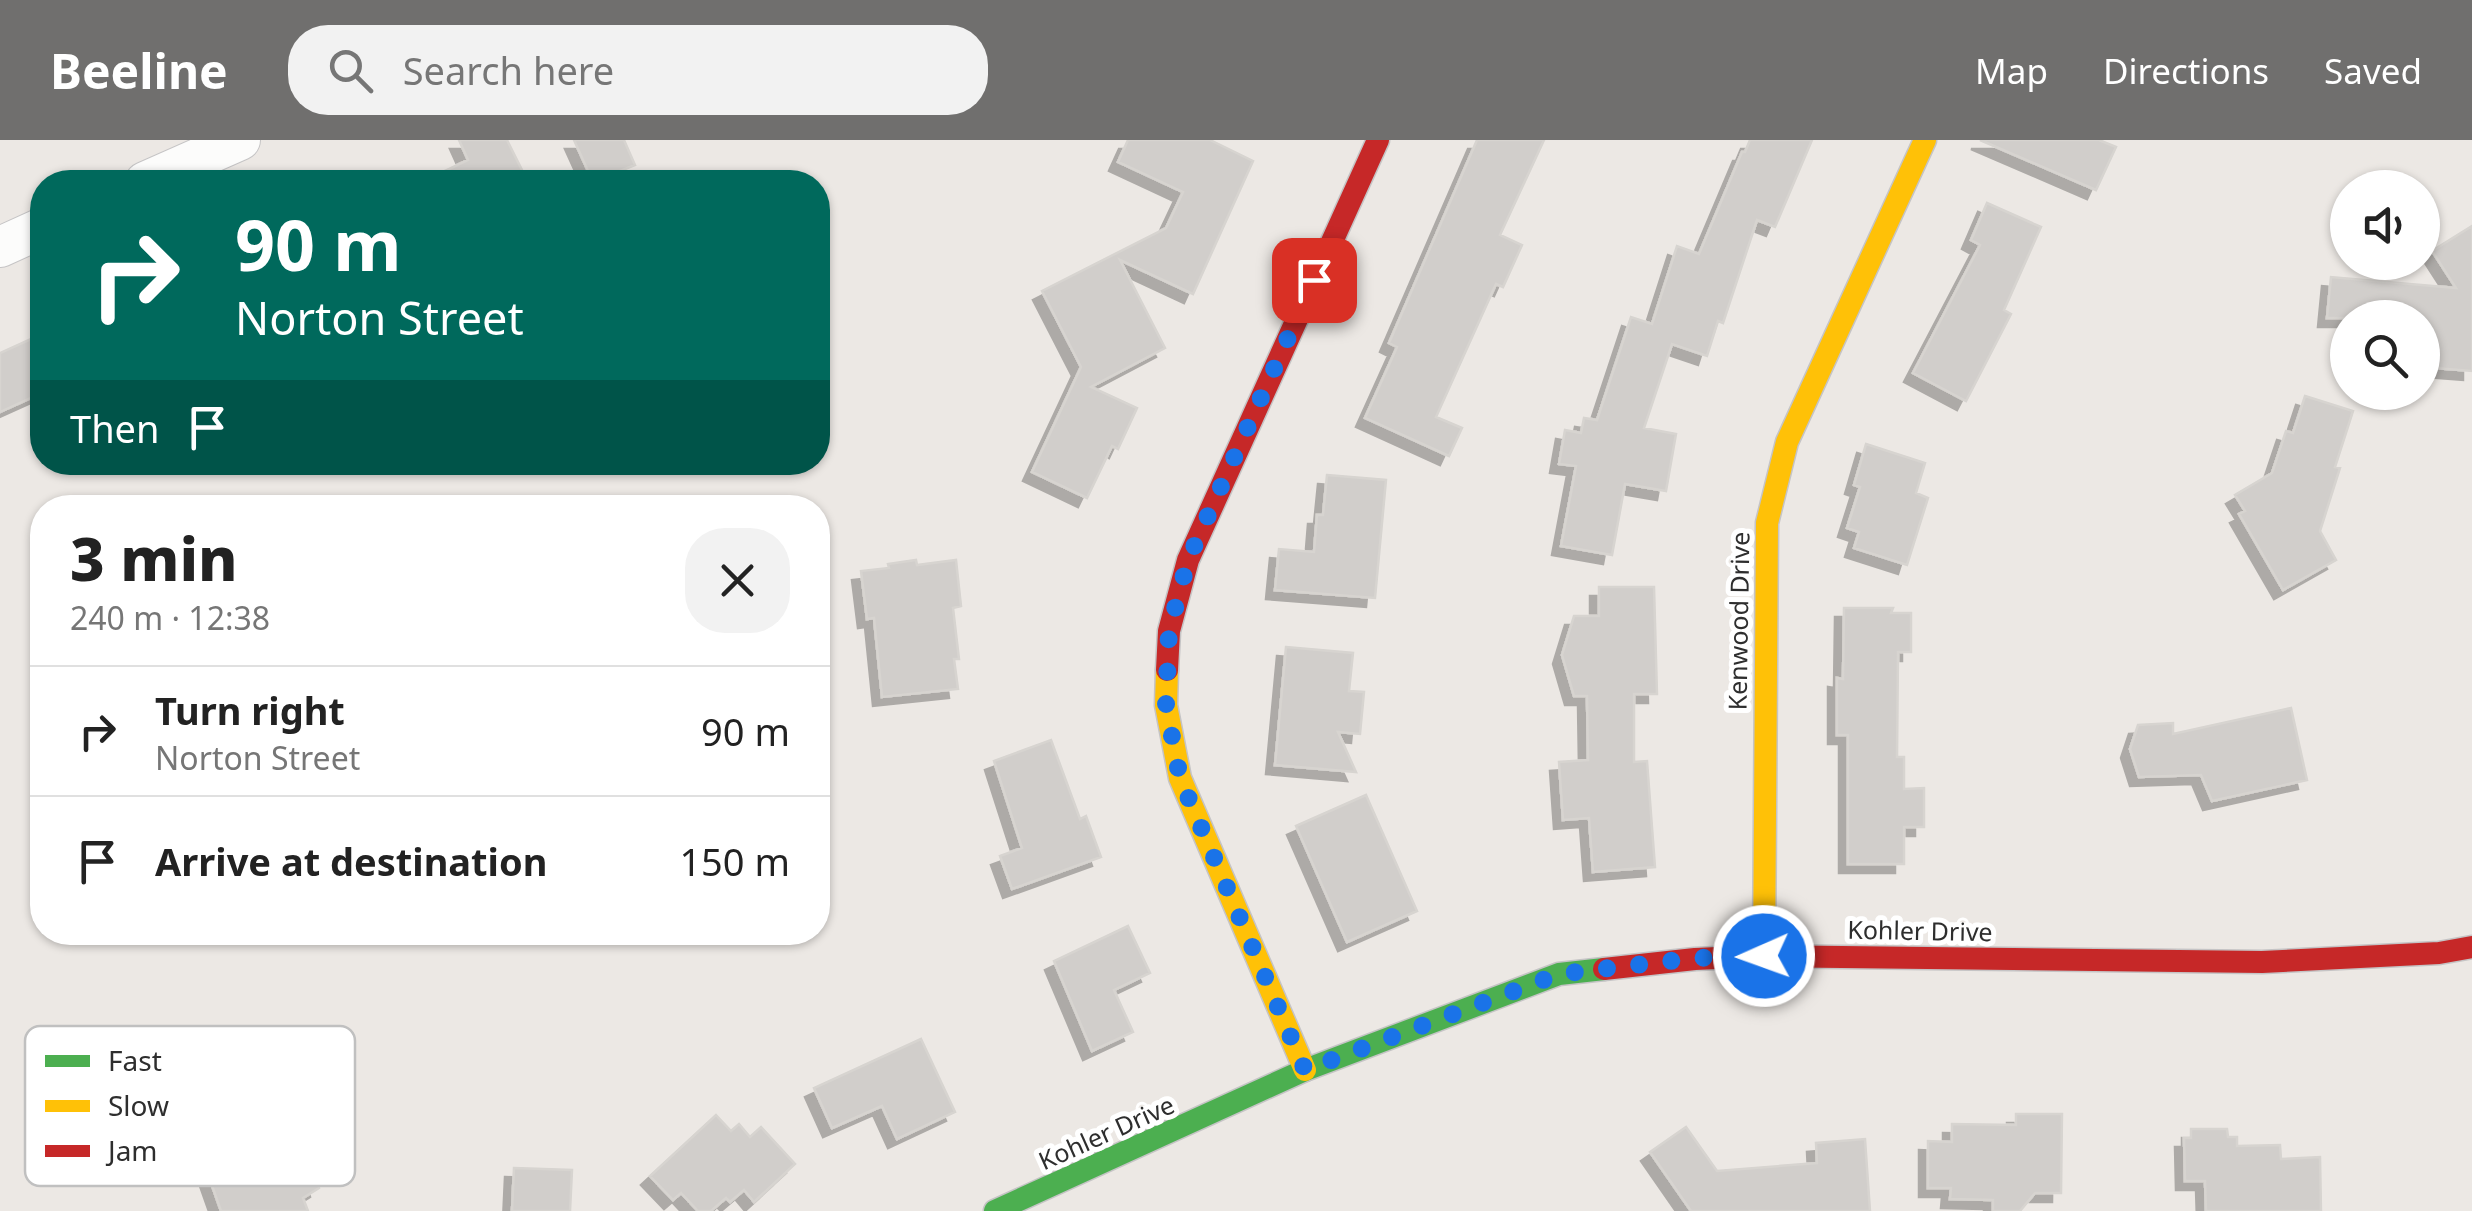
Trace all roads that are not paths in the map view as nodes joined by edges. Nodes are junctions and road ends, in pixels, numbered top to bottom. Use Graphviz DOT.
graph roads {
  1 [pos="240,140"];
  2 [pos="1378,140"];
  3 [pos="1925,140"];
  4 [pos="172,170"];
  5 [pos="30,233"];
  6 [pos="0,247"];
  7 [pos="2472,947"];
  8 [pos="1764,956"];
  9 [pos="1305,1070"];
  10 [pos="995,1211"];
  1 -- 4 [label="street"];
  2 -- 9 [label="street"];
  3 -- 8 [label="street, Kenwood Drive"];
  5 -- 6 [label="street"];
  7 -- 8 [label="street, Kohler Drive"];
  8 -- 9 [label="street, Kohler Drive"];
  9 -- 10 [label="street, Kohler Drive"];
}
